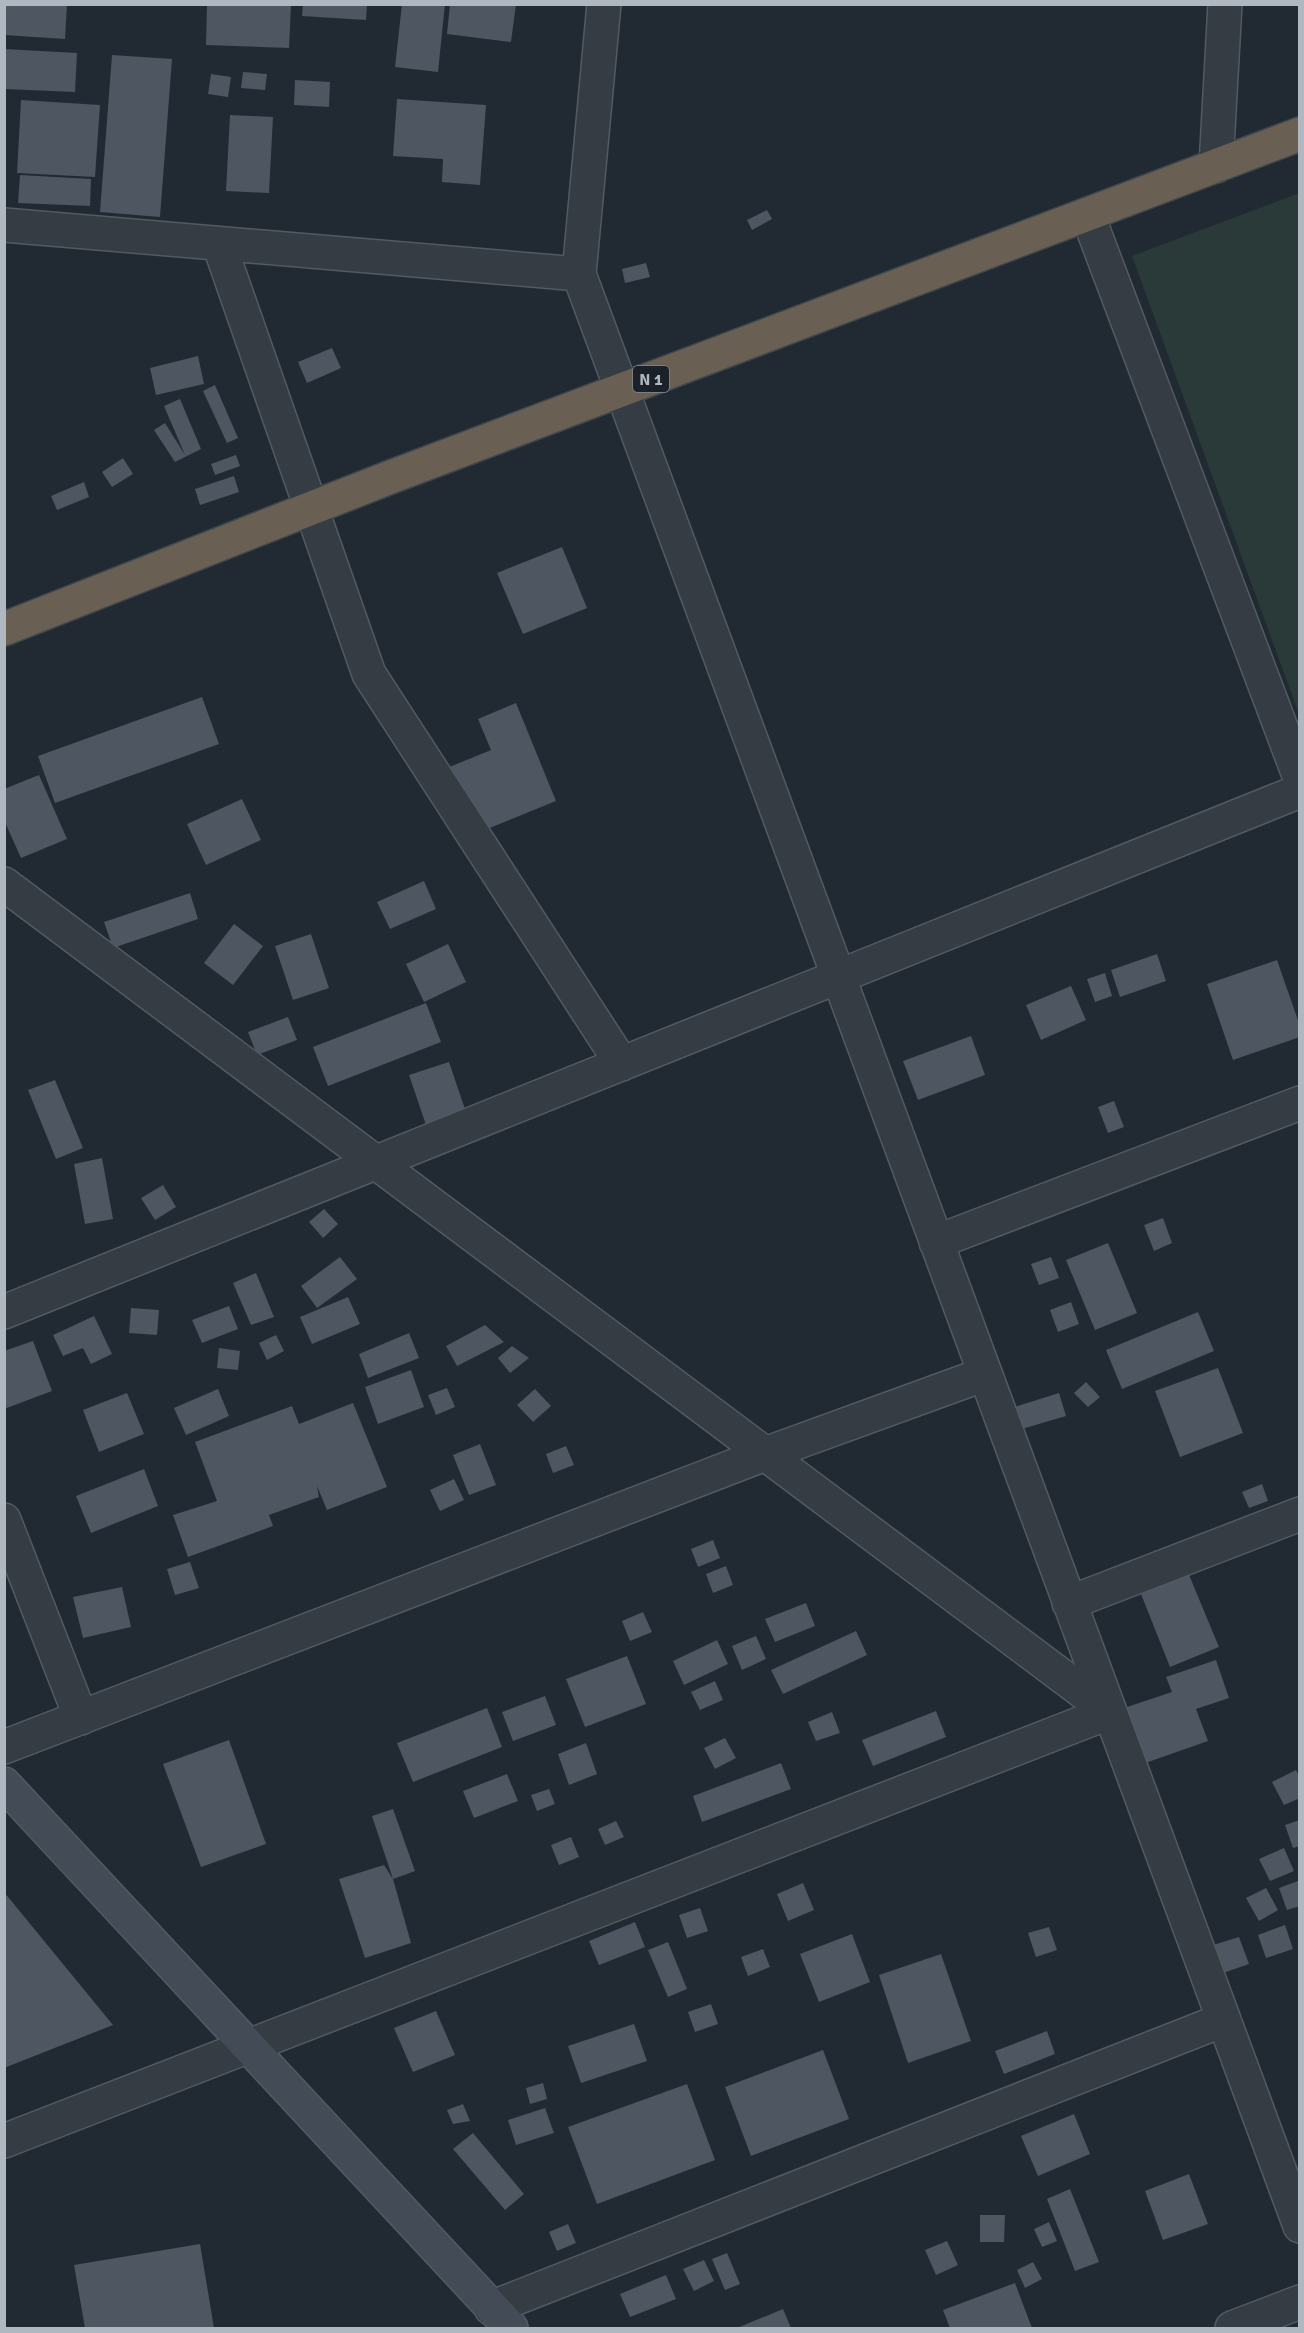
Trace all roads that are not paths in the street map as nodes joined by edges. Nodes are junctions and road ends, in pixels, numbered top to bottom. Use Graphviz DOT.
graph roads {
  1 [pos="604,4"];
  2 [pos="1225,4"];
  3 [pos="1299,134"];
  4 [pos="1216,166"];
  5 [pos="1088,216"];
  6 [pos="4,225"];
  7 [pos="219,244"];
  8 [pos="579,274"];
  9 [pos="622,390"];
  10 [pos="311,508"];
  11 [pos="4,629"];
  12 [pos="1299,778"];
  13 [pos="1299,791"];
  14 [pos="4,884"];
  15 [pos="838,976"];
  16 [pos="622,1064"];
  17 [pos="1299,1103"];
  18 [pos="376,1163"];
  19 [pos="936,1242"];
  20 [pos="4,1312"];
  21 [pos="985,1374"];
  22 [pos="765,1454"];
  23 [pos="1299,1514"];
  24 [pos="4,1520"];
  25 [pos="1069,1603"];
  26 [pos="1110,1713"];
  27 [pos="81,1718"];
  28 [pos="4,1747"];
  29 [pos="4,1784"];
  30 [pos="1223,2020"];
  31 [pos="248,2046"];
  32 [pos="4,2141"];
  33 [pos="1299,2226"];
  34 [pos="1299,2302"];
  35 [pos="501,2318"];
  36 [pos="1232,2328"];
  1 -- 8 [label="street"];
  2 -- 4 [label="street"];
  3 -- 4 [label="highway, N 1"];
  4 -- 5 [label="highway, N 1"];
  5 -- 9 [label="highway, N 1"];
  5 -- 12 [label="street"];
  6 -- 7 [label="street"];
  7 -- 8 [label="street"];
  7 -- 10 [label="street"];
  8 -- 9 [label="street"];
  9 -- 10 [label="highway, N 1"];
  9 -- 15 [label="street"];
  10 -- 11 [label="highway, N 1"];
  10 -- 16 [label="street"];
  13 -- 15 [label="street"];
  14 -- 18 [label="street"];
  15 -- 16 [label="street"];
  15 -- 19 [label="street"];
  16 -- 18 [label="street"];
  17 -- 19 [label="street"];
  18 -- 20 [label="street"];
  18 -- 22 [label="street"];
  19 -- 21 [label="street"];
  21 -- 22 [label="street"];
  21 -- 25 [label="street"];
  22 -- 26 [label="street"];
  22 -- 27 [label="street"];
  23 -- 25 [label="street"];
  24 -- 27 [label="street"];
  25 -- 26 [label="street"];
  26 -- 30 [label="street"];
  26 -- 31 [label="street"];
  27 -- 28 [label="street"];
  29 -- 31 [label="main road"];
  30 -- 33 [label="street"];
  30 -- 35 [label="street"];
  31 -- 32 [label="street"];
  31 -- 35 [label="main road"];
  34 -- 36 [label="street"];
}
